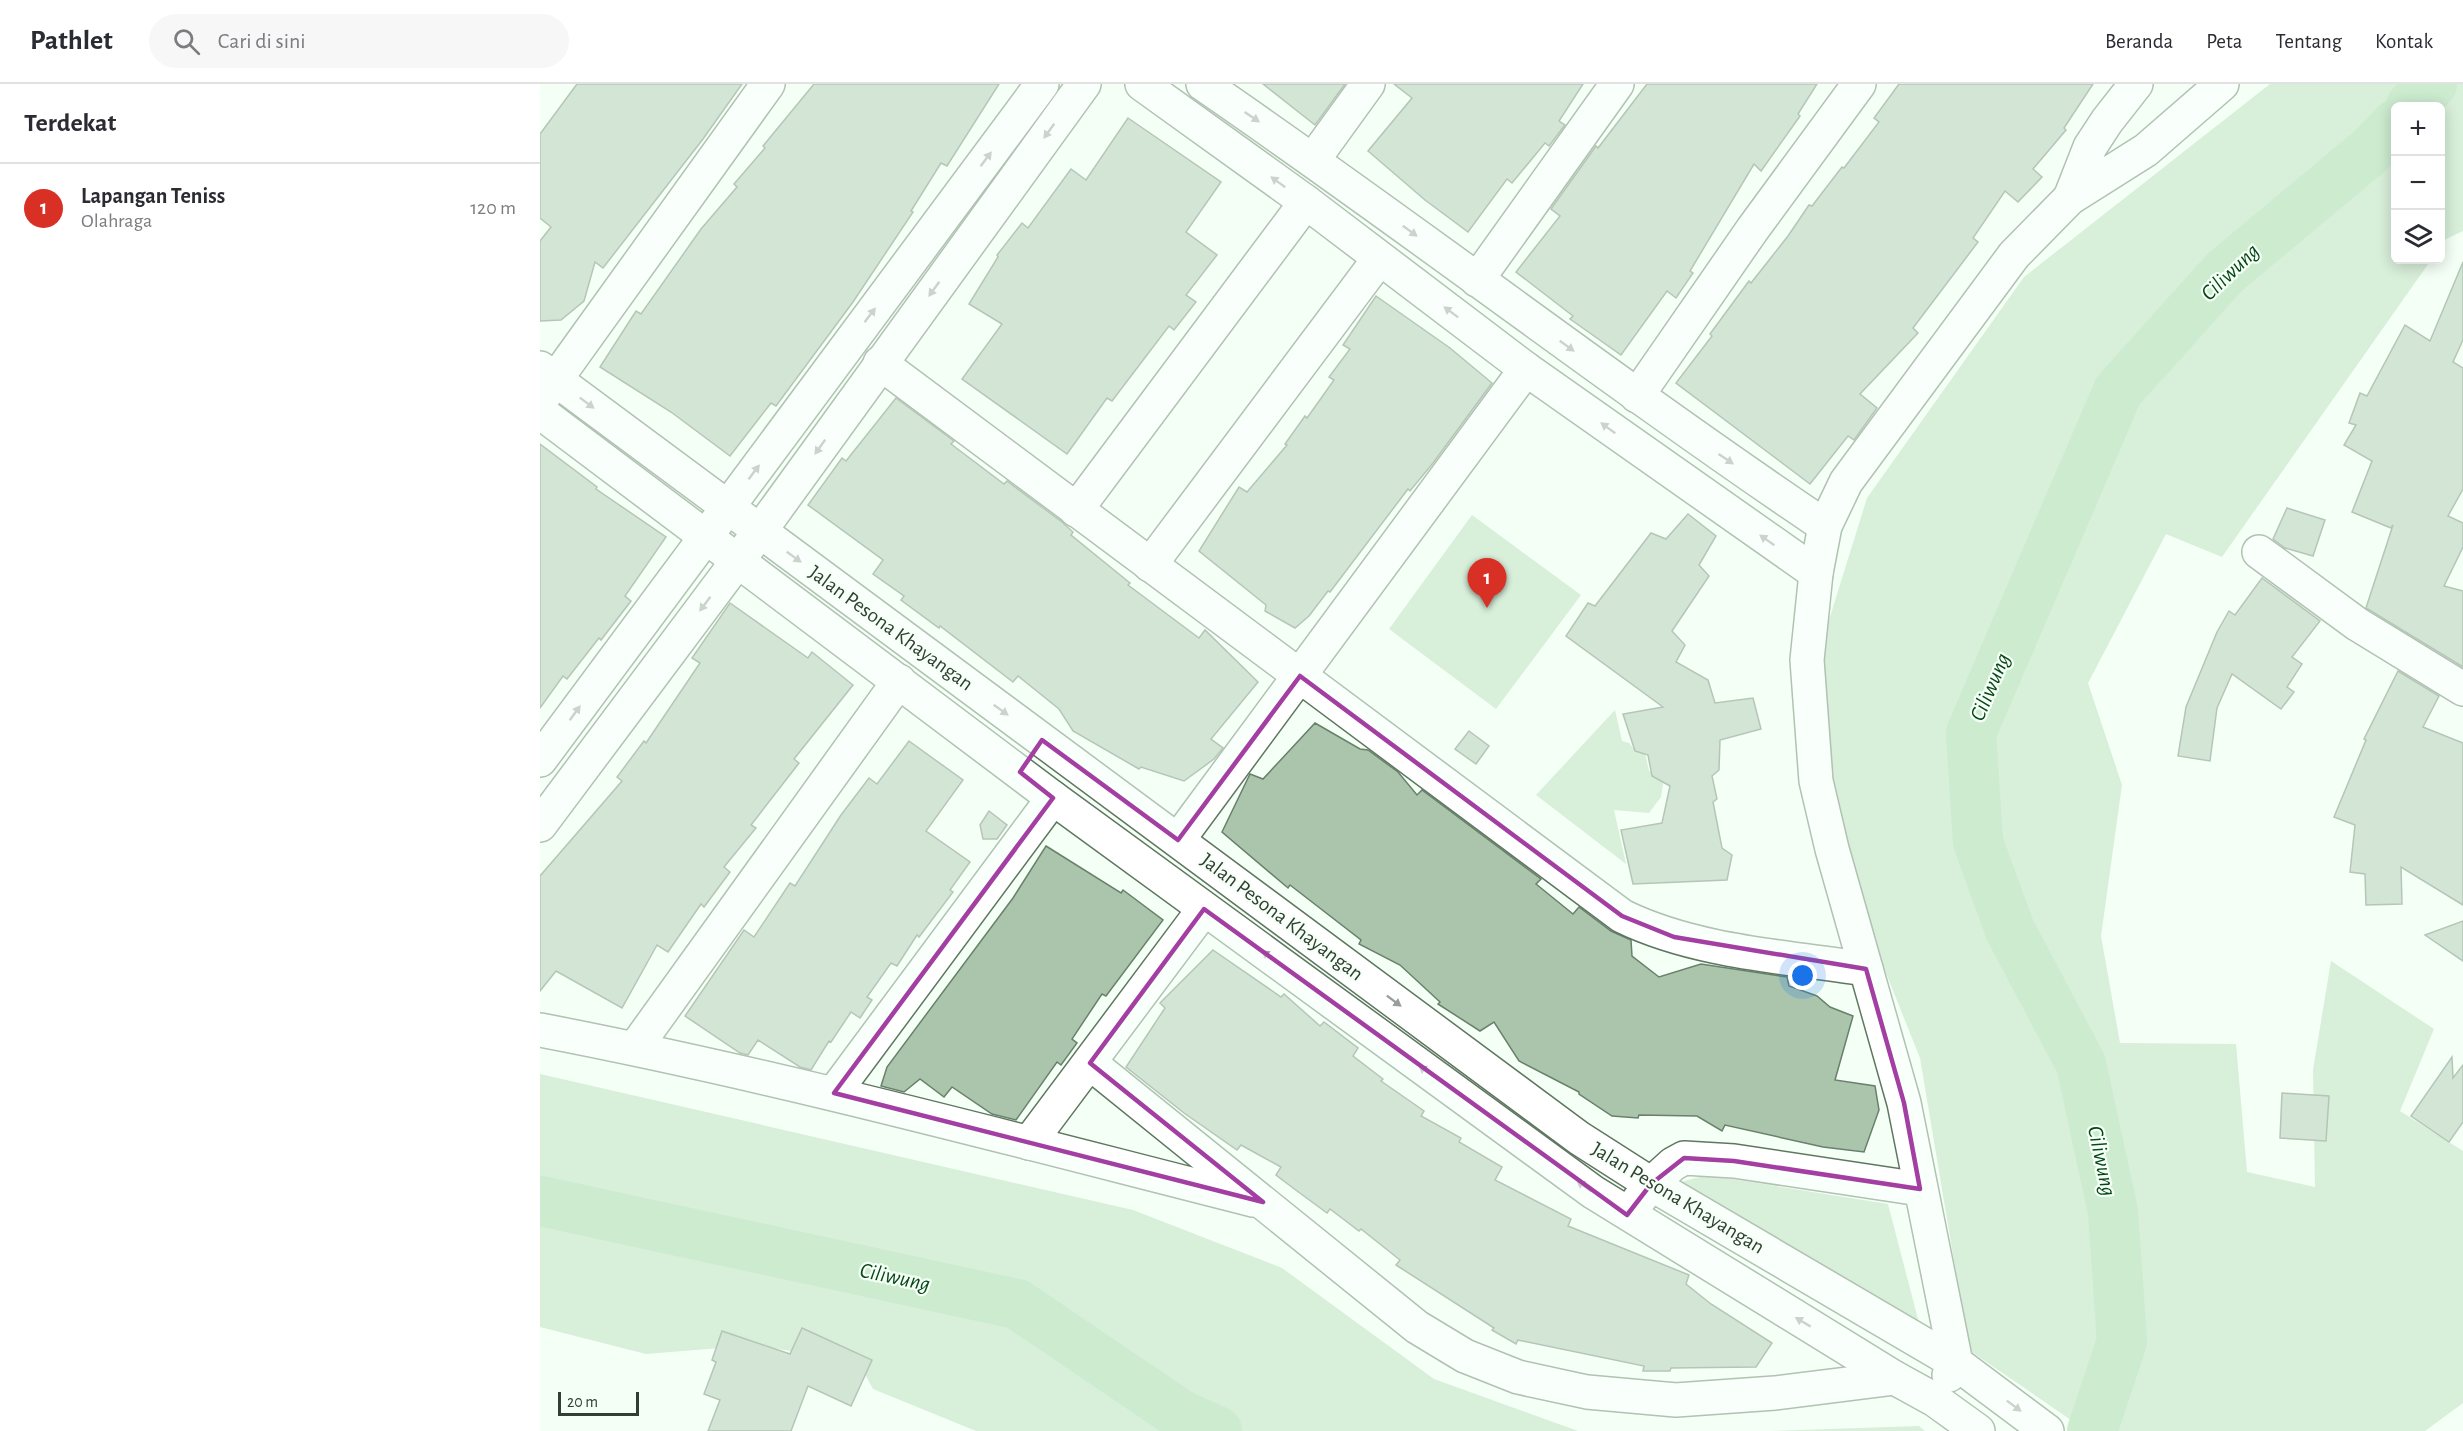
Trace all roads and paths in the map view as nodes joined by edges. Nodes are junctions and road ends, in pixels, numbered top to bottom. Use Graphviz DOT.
graph roads {
  1 [pos="768,84"];
  2 [pos="1042,84"];
  3 [pos="1084,84"];
  4 [pos="1142,84"];
  5 [pos="1203,84"];
  6 [pos="1368,84"];
  7 [pos="1617,84"];
  8 [pos="1858,84"];
  9 [pos="2136,84"];
  10 [pos="2222,84"];
  11 [pos="1313,160"];
  12 [pos="2070,198"];
  13 [pos="1306,202"];
  14 [pos="1379,259"];
  15 [pos="1477,280"];
  16 [pos="880,363"];
  17 [pos="1526,369"];
  18 [pos="545,383"];
  19 [pos="1637,396"];
  20 [pos="540,412"];
  21 [pos="728,507"];
  22 [pos="1076,510"];
  23 [pos="1825,526"];
  24 [pos="760,531"];
  25 [pos="705,535"];
  26 [pos="2259,552"];
  27 [pos="738,560"];
  28 [pos="1150,565"];
  29 [pos="1816,573"];
  30 [pos="1300,676"];
  31 [pos="899,681"];
  32 [pos="2463,689"];
  33 [pos="1042,740"];
  34 [pos="540,760"];
  35 [pos="1020,772"];
  36 [pos="1053,798"];
  37 [pos="540,825"];
  38 [pos="1178,840"];
  39 [pos="1204,909"];
  40 [pos="1866,969"];
  41 [pos="540,1030"];
  42 [pos="635,1048"];
  43 [pos="1090,1063"];
  44 [pos="834,1093"];
  45 [pos="1029,1143"];
  46 [pos="1651,1184"];
  47 [pos="1920,1190"];
  48 [pos="1263,1202"];
  49 [pos="1627,1215"];
  50 [pos="1968,1372"];
  51 [pos="1895,1378"];
  52 [pos="1956,1415"];
  53 [pos="2047,1431"];
  1 -- 18 [label="street"];
  21 -- 2 [label="street, one-way"];
  3 -- 16 [label="street, one-way"];
  13 -- 4 [label="street, one-way"];
  5 -- 11 [label="street, one-way"];
  6 -- 11 [label="street"];
  7 -- 15 [label="street"];
  8 -- 19 [label="street"];
  9 -- 12 [label="street"];
  10 -- 12 [label="street"];
  11 -- 15 [label="street, one-way"];
  12 -- 23 [label="street"];
  13 -- 14 [label="street"];
  13 -- 22 [label="street"];
  17 -- 14 [label="street, one-way"];
  14 -- 28 [label="street"];
  15 -- 19 [label="street, one-way"];
  16 -- 22 [label="street"];
  16 -- 24 [label="street, one-way"];
  29 -- 17 [label="street, one-way"];
  17 -- 30 [label="street"];
  18 -- 21 [label="street, Jalan Pesona Khayangan, one-way"];
  19 -- 23 [label="street, one-way"];
  20 -- 25 [label="street, Jalan Pesona Khayangan"];
  21 -- 24 [label="street, Jalan Pesona Khayangan"];
  21 -- 25 [label="street"];
  22 -- 28 [label="street"];
  23 -- 29 [label="street"];
  24 -- 27 [label="street"];
  24 -- 33 [label="street, Jalan Pesona Khayangan, one-way"];
  25 -- 27 [label="street, Jalan Pesona Khayangan"];
  34 -- 25 [label="street, one-way"];
  26 -- 32 [label="street"];
  27 -- 31 [label="street, Jalan Pesona Khayangan"];
  27 -- 37 [label="street, one-way"];
  28 -- 30 [label="street"];
  29 -- 40 [label="street"];
  30 -- 38 [label="street"];
  30 -- 40 [label="street"];
  31 -- 35 [label="street, Jalan Pesona Khayangan"];
  31 -- 42 [label="street"];
  33 -- 35 [label="street"];
  33 -- 38 [label="street, Jalan Pesona Khayangan"];
  35 -- 36 [label="street, Jalan Pesona Khayangan"];
  36 -- 39 [label="street, Jalan Pesona Khayangan"];
  36 -- 44 [label="street"];
  38 -- 46 [label="street, Jalan Pesona Khayangan, one-way"];
  39 -- 43 [label="street"];
  49 -- 39 [label="street, Jalan Pesona Khayangan, one-way"];
  40 -- 47 [label="street"];
  41 -- 42 [label="street"];
  42 -- 44 [label="street"];
  43 -- 45 [label="street"];
  43 -- 48 [label="street"];
  44 -- 45 [label="street"];
  45 -- 48 [label="street"];
  46 -- 47 [label="street"];
  46 -- 49 [label="street"];
  46 -- 50 [label="street, Jalan Pesona Khayangan"];
  47 -- 50 [label="street"];
  48 -- 51 [label="street"];
  51 -- 49 [label="street, Jalan Pesona Khayangan, one-way"];
  50 -- 52 [label="street"];
  50 -- 53 [label="street, Jalan Pesona Khayangan, one-way"];
  51 -- 52 [label="street, Jalan Pesona Khayangan"];
}
